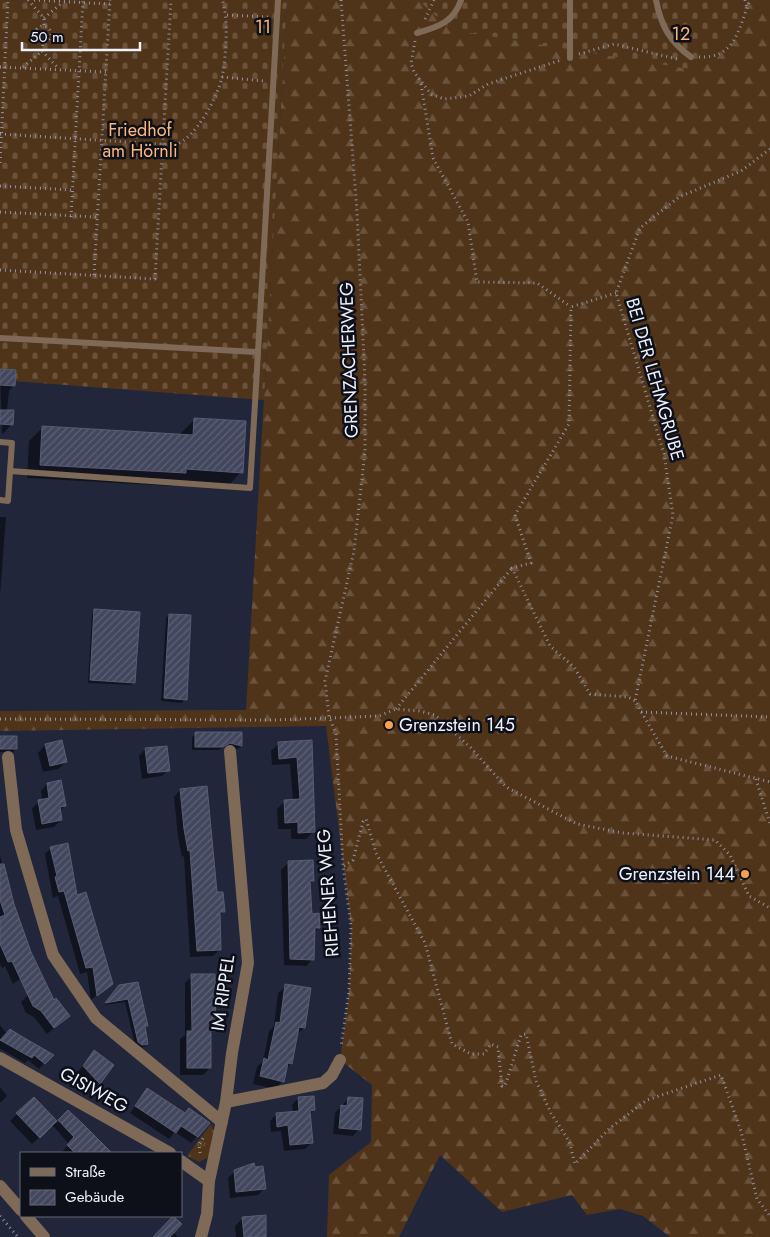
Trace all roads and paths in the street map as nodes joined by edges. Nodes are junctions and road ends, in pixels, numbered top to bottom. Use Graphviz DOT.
graph roads {
  1 [pos="8,0"];
  2 [pos="28,0"];
  3 [pos="34,0"];
  4 [pos="171,0"];
  5 [pos="222,0"];
  6 [pos="278,0"];
  7 [pos="341,0"];
  8 [pos="461,0"];
  9 [pos="570,0"];
  10 [pos="656,0"];
  11 [pos="745,0"];
  12 [pos="750,0"];
  13 [pos="83,1"];
  14 [pos="64,2"];
  15 [pos="110,2"];
  16 [pos="227,15"];
  17 [pos="277,17"];
  18 [pos="44,18"];
  19 [pos="44,26"];
  20 [pos="418,33"];
  21 [pos="42,42"];
  22 [pos="42,51"];
  23 [pos="691,57"];
  24 [pos="570,58"];
  25 [pos="0,67"];
  26 [pos="6,68"];
  27 [pos="23,68"];
  28 [pos="59,70"];
  29 [pos="79,71"];
  30 [pos="106,72"];
  31 [pos="222,77"];
  32 [pos="274,81"];
  33 [pos="421,83"];
  34 [pos="1,134"];
  35 [pos="74,139"];
  36 [pos="102,142"];
  37 [pos="163,144"];
  38 [pos="770,149"];
  39 [pos="0,163"];
  40 [pos="0,186"];
  41 [pos="72,190"];
  42 [pos="0,212"];
  43 [pos="71,216"];
  44 [pos="97,217"];
  45 [pos="0,270"];
  46 [pos="94,275"];
  47 [pos="616,293"];
  48 [pos="571,307"];
  49 [pos="0,338"];
  50 [pos="258,352"];
  51 [pos="0,442"];
  52 [pos="10,471"];
  53 [pos="0,500"];
  54 [pos="512,568"];
  55 [pos="635,701"];
  56 [pos="396,709"];
  57 [pos="640,712"];
  58 [pos="329,716"];
  59 [pos="770,717"];
  60 [pos="0,720"];
  61 [pos="230,752"];
  62 [pos="8,758"];
  63 [pos="756,779"];
  64 [pos="770,782"];
  65 [pos="770,824"];
  66 [pos="343,866"];
  67 [pos="770,908"];
  68 [pos="0,1058"];
  69 [pos="340,1060"];
  70 [pos="226,1102"];
  71 [pos="222,1122"];
  72 [pos="168,1152"];
  73 [pos="182,1162"];
  74 [pos="209,1181"];
  75 [pos="0,1186"];
  76 [pos="20,1209"];
  77 [pos="0,1216"];
  78 [pos="770,1216"];
  79 [pos="27,1217"];
  80 [pos="18,1237"];
  81 [pos="44,1237"];
  82 [pos="202,1237"];
  1 -- 26 [label="path"];
  2 -- 18 [label="path"];
  3 -- 14 [label="path"];
  4 -- 37 [label="path"];
  5 -- 16 [label="path"];
  6 -- 17 [label="lane"];
  7 -- 58 [label="path, GRENZACHERWEG"];
  8 -- 20 [label="lane"];
  9 -- 24 [label="lane"];
  10 -- 23 [label="lane"];
  11 -- 12 [label="path"];
  13 -- 14 [label="path"];
  13 -- 15 [label="path"];
  13 -- 29 [label="path"];
  14 -- 18 [label="path"];
  15 -- 30 [label="path"];
  16 -- 17 [label="path"];
  16 -- 31 [label="path"];
  17 -- 32 [label="lane"];
  18 -- 19 [label="path"];
  19 -- 21 [label="path"];
  19 -- 21 [label="path"];
  21 -- 22 [label="path"];
  22 -- 27 [label="path"];
  22 -- 28 [label="path"];
  25 -- 26 [label="path"];
  26 -- 27 [label="path"];
  26 -- 34 [label="path"];
  27 -- 28 [label="path"];
  28 -- 29 [label="path"];
  29 -- 30 [label="path"];
  29 -- 35 [label="path"];
  30 -- 36 [label="path"];
  31 -- 32 [label="path"];
  31 -- 37 [label="path"];
  32 -- 50 [label="lane"];
  33 -- 48 [label="path"];
  34 -- 35 [label="path"];
  34 -- 39 [label="path"];
  35 -- 36 [label="path"];
  35 -- 41 [label="path"];
  36 -- 37 [label="path"];
  36 -- 44 [label="path"];
  37 -- 46 [label="path"];
  38 -- 47 [label="path, BEI DER LEHMGRUBE"];
  40 -- 41 [label="path"];
  41 -- 43 [label="path"];
  42 -- 43 [label="path"];
  43 -- 44 [label="path"];
  44 -- 46 [label="path"];
  45 -- 46 [label="path"];
  47 -- 48 [label="path"];
  47 -- 55 [label="path, BEI DER LEHMGRUBE"];
  48 -- 54 [label="path"];
  49 -- 50 [label="lane"];
  50 -- 52 [label="lane"];
  51 -- 52 [label="lane"];
  52 -- 53 [label="lane"];
  54 -- 55 [label="path"];
  54 -- 56 [label="path"];
  55 -- 57 [label="path"];
  56 -- 58 [label="path"];
  56 -- 67 [label="path"];
  57 -- 59 [label="path"];
  57 -- 63 [label="path"];
  58 -- 60 [label="path"];
  58 -- 66 [label="path, RIEHENER WEG"];
  61 -- 70 [label="street, IM RIPPEL"];
  62 -- 71 [label="street"];
  63 -- 64 [label="path"];
  63 -- 65 [label="path"];
  66 -- 69 [label="path, RIEHENER WEG"];
  66 -- 78 [label="path"];
  68 -- 72 [label="street, GISIWEG"];
  69 -- 70 [label="street"];
  70 -- 71 [label="street, IM RIPPEL"];
  71 -- 74 [label="street, IM RIPPEL"];
  73 -- 74 [label="street"];
  74 -- 82 [label="street, IM RIPPEL"];
  75 -- 76 [label="street"];
  77 -- 80 [label="path"];
  79 -- 81 [label="street"];
}
